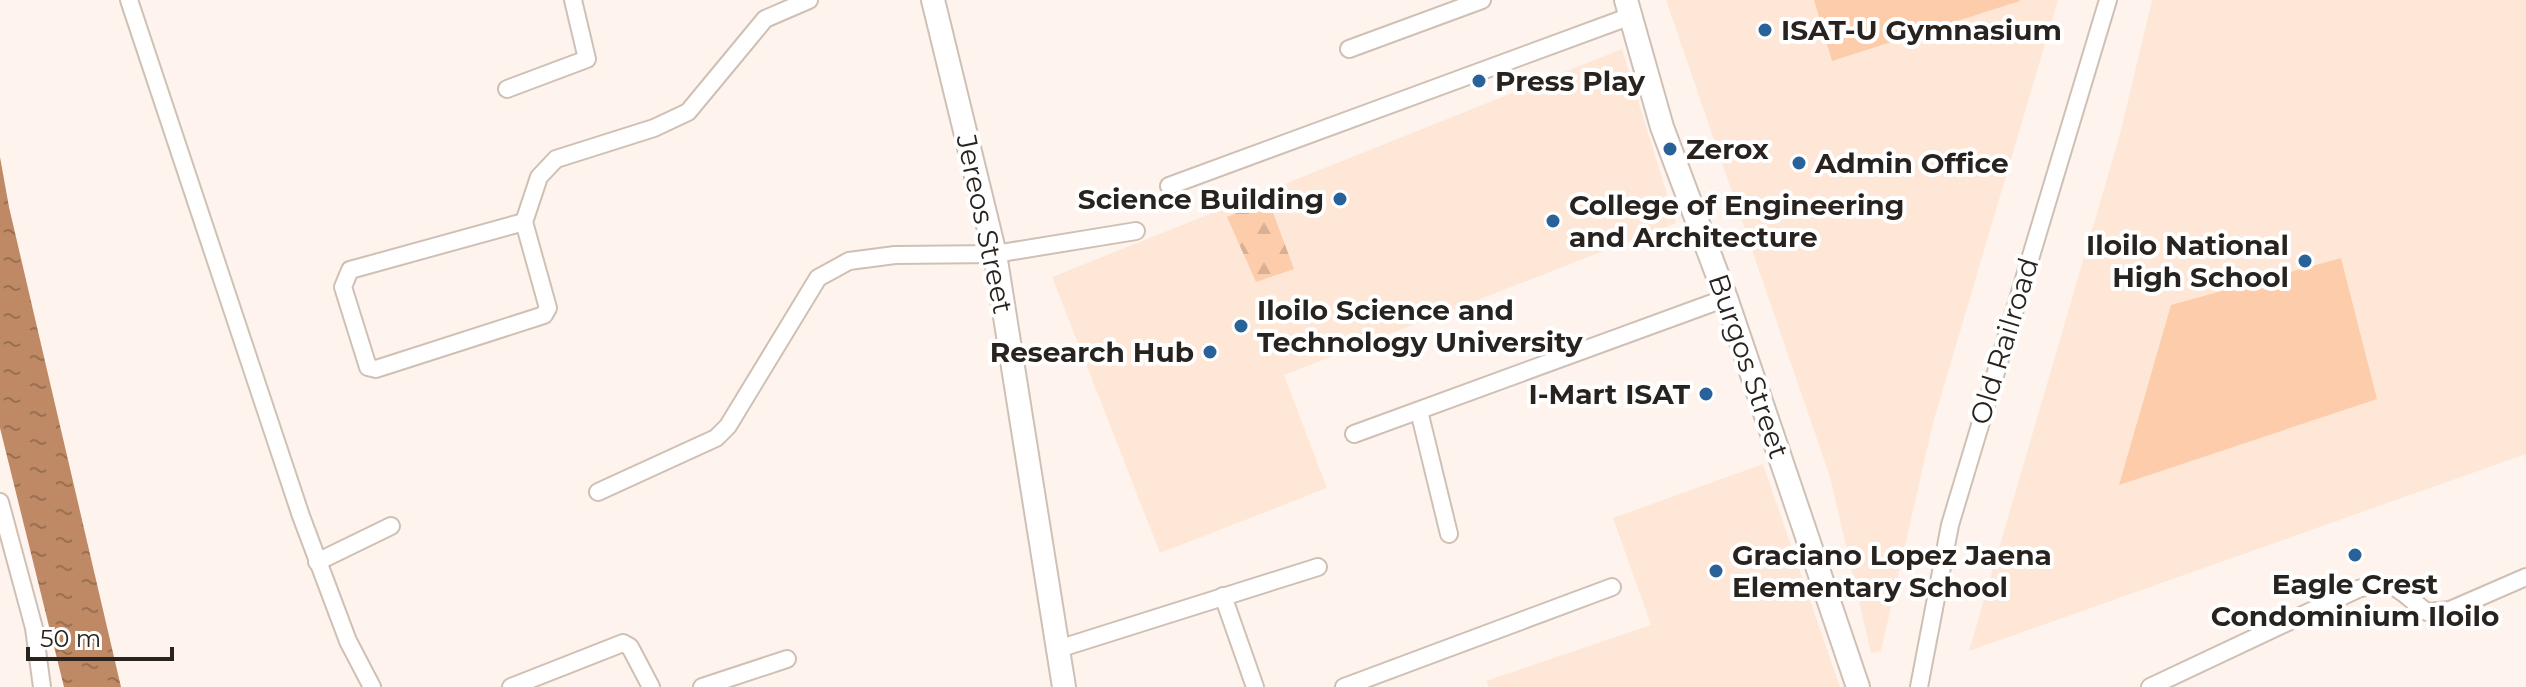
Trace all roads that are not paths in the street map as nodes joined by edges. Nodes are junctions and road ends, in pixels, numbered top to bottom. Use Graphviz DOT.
graph roads {
  1 [pos="129,0"];
  2 [pos="573,0"];
  3 [pos="809,0"];
  4 [pos="933,0"];
  5 [pos="1482,0"];
  6 [pos="2108,0"];
  7 [pos="1629,8"];
  8 [pos="1349,49"];
  9 [pos="507,89"];
  10 [pos="1169,186"];
  11 [pos="524,222"];
  12 [pos="1136,231"];
  13 [pos="995,254"];
  14 [pos="1726,298"];
  15 [pos="1419,411"];
  16 [pos="1354,434"];
  17 [pos="598,492"];
  18 [pos="0,502"];
  19 [pos="391,526"];
  20 [pos="1449,534"];
  21 [pos="317,562"];
  22 [pos="1318,567"];
  23 [pos="2526,577"];
  24 [pos="1612,587"];
  25 [pos="1223,596"];
  26 [pos="1058,649"];
  27 [pos="787,659"];
  28 [pos="42,687"];
  29 [pos="372,687"];
  30 [pos="511,687"];
  31 [pos="651,687"];
  32 [pos="702,687"];
  33 [pos="1064,687"];
  34 [pos="1255,687"];
  35 [pos="1344,687"];
  36 [pos="1858,687"];
  37 [pos="1919,687"];
  38 [pos="2150,687"];
  1 -- 21 [label="street"];
  2 -- 9 [label="street"];
  3 -- 11 [label="street"];
  4 -- 13 [label="main road, Jereos Street"];
  5 -- 8 [label="street"];
  6 -- 37 [label="street, Old Railroad"];
  7 -- 10 [label="street"];
  7 -- 14 [label="main road, Burgos Street"];
  11 -- 11 [label="street"];
  12 -- 13 [label="street"];
  13 -- 17 [label="street"];
  13 -- 26 [label="main road, Jereos Street"];
  14 -- 15 [label="street"];
  14 -- 36 [label="main road, Burgos Street"];
  15 -- 16 [label="street"];
  15 -- 20 [label="street"];
  18 -- 28 [label="street"];
  19 -- 21 [label="street"];
  21 -- 29 [label="street"];
  22 -- 25 [label="street"];
  23 -- 38 [label="street"];
  24 -- 35 [label="street"];
  25 -- 26 [label="street"];
  25 -- 34 [label="street"];
  26 -- 33 [label="main road, Jereos Street"];
  27 -- 32 [label="street"];
  30 -- 31 [label="street"];
}
